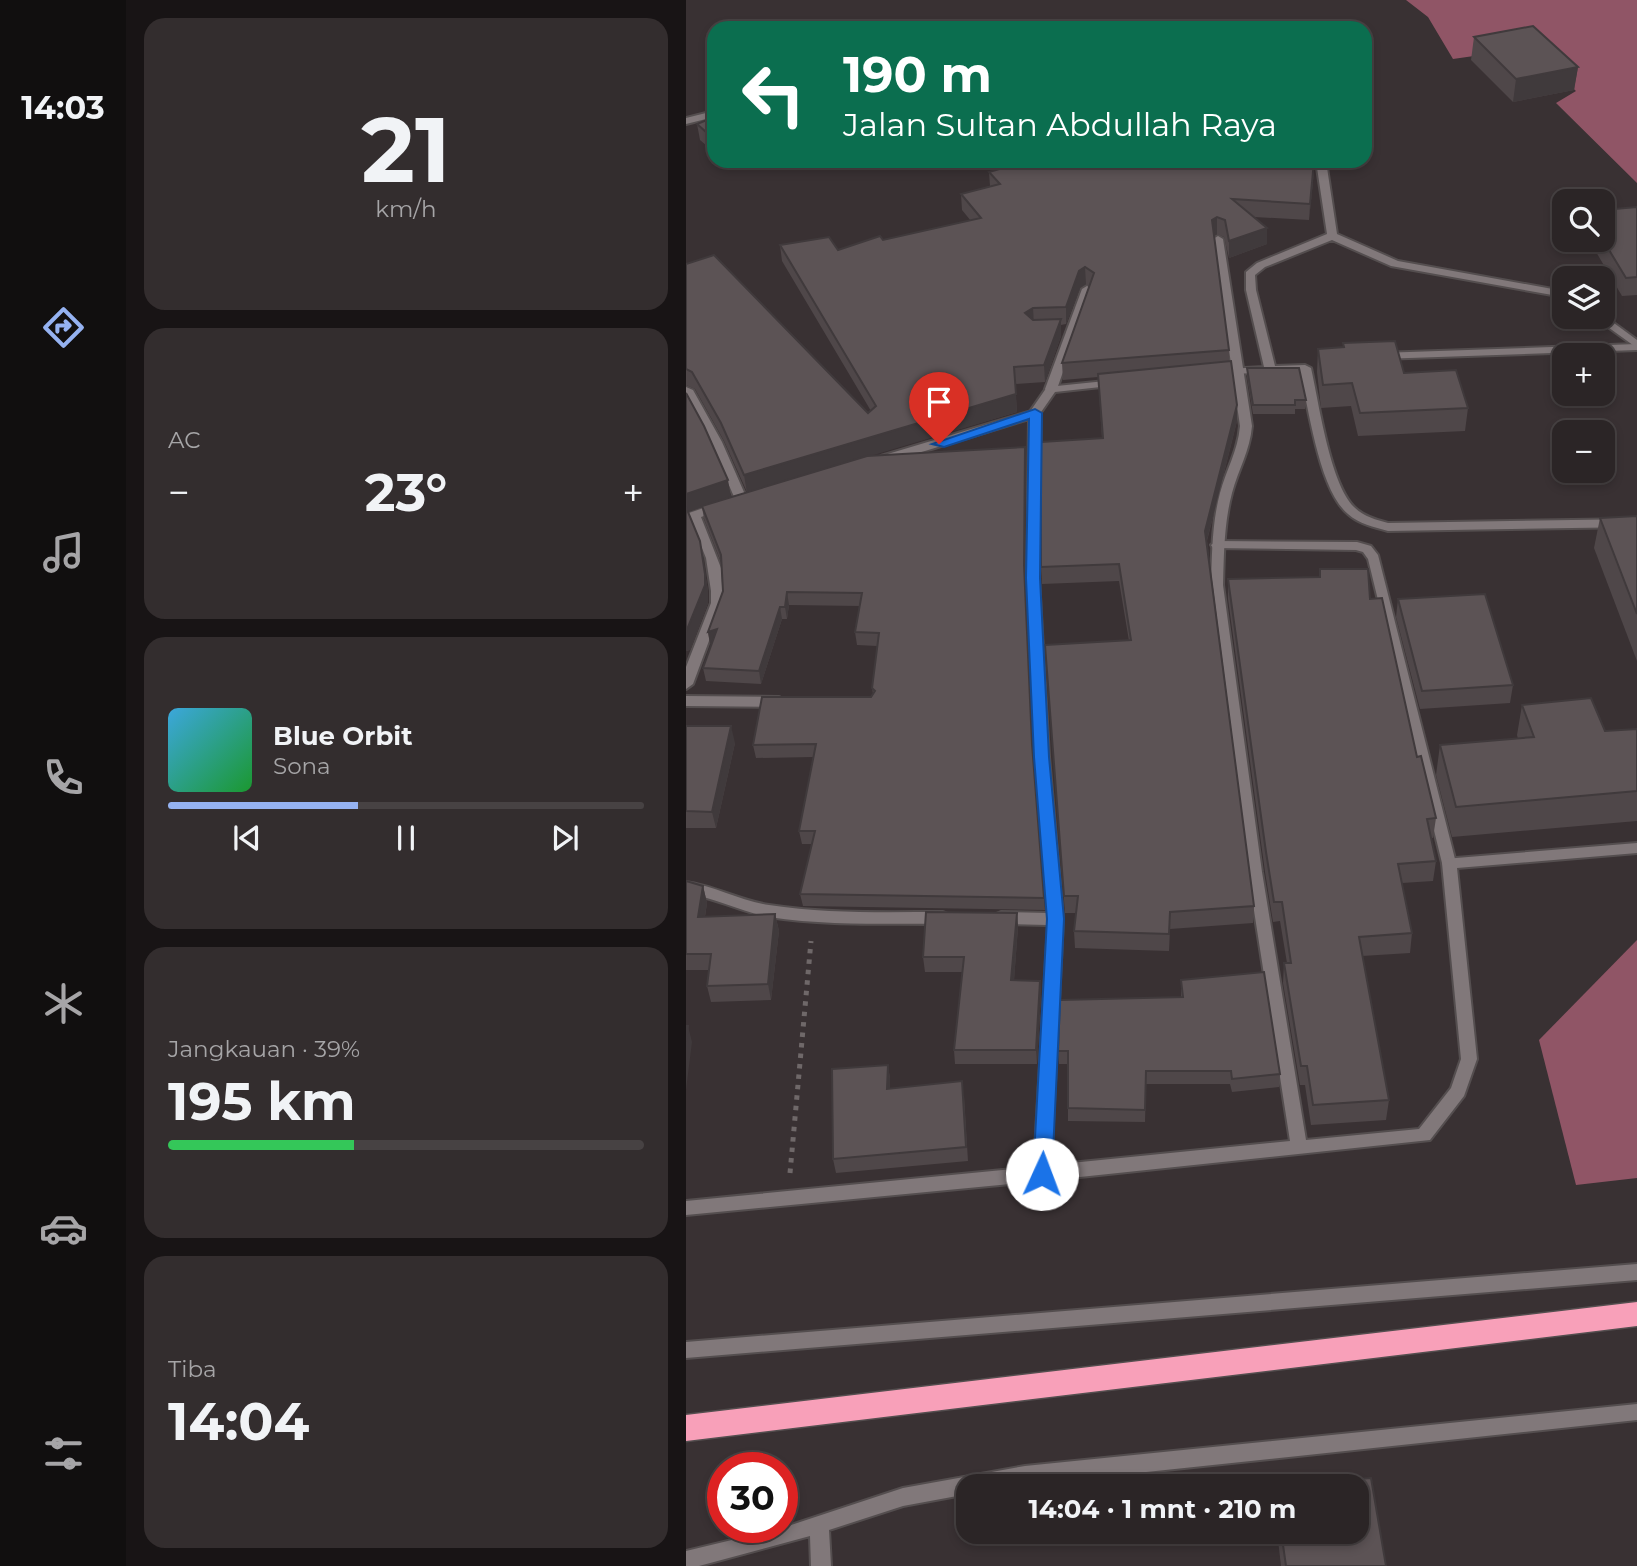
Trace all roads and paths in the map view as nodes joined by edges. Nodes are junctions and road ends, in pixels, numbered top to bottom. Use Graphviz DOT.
graph roads {
  1 [pos="707,116"];
  2 [pos="686,121"];
  3 [pos="1322,168"];
  4 [pos="1332,236"];
  5 [pos="1218,239"];
  6 [pos="1087,289"];
  7 [pos="1552,293"];
  8 [pos="1615,329"];
  9 [pos="1637,346"];
  10 [pos="1363,357"];
  11 [pos="1270,369"];
  12 [pos="1237,371"];
  13 [pos="1211,374"];
  14 [pos="1132,382"];
  15 [pos="686,389"];
  16 [pos="1051,389"];
  17 [pos="1035,413"];
  18 [pos="872,463"];
  19 [pos="754,496"];
  20 [pos="741,499"];
  21 [pos="690,516"];
  22 [pos="1637,523"];
  23 [pos="1217,545"];
  24 [pos="686,684"];
  25 [pos="686,701"];
  26 [pos="797,702"];
  27 [pos="1637,848"];
  28 [pos="1449,863"];
  29 [pos="686,888"];
  30 [pos="812,916"];
  31 [pos="961,918"];
  32 [pos="984,918"];
  33 [pos="1056,919"];
  34 [pos="1299,1148"];
  35 [pos="1042,1174"];
  36 [pos="787,1198"];
  37 [pos="686,1208"];
  38 [pos="1637,1272"];
  39 [pos="1637,1314"];
  40 [pos="686,1350"];
  41 [pos="1637,1412"];
  42 [pos="686,1428"];
  43 [pos="819,1525"];
  44 [pos="686,1560"];
  45 [pos="821,1566"];
  1 -- 2 [label="street"];
  3 -- 4 [label="street"];
  4 -- 7 [label="street"];
  4 -- 11 [label="street"];
  5 -- 12 [label="street"];
  6 -- 16 [label="street"];
  8 -- 9 [label="street"];
  9 -- 10 [label="street"];
  11 -- 12 [label="street"];
  11 -- 22 [label="street"];
  12 -- 13 [label="street"];
  12 -- 23 [label="street"];
  14 -- 16 [label="street"];
  15 -- 20 [label="street"];
  16 -- 17 [label="street"];
  17 -- 18 [label="street"];
  17 -- 33 [label="street"];
  19 -- 20 [label="street"];
  20 -- 21 [label="street"];
  21 -- 24 [label="street"];
  23 -- 28 [label="street"];
  23 -- 34 [label="street"];
  25 -- 26 [label="street"];
  27 -- 28 [label="street"];
  28 -- 34 [label="street"];
  29 -- 30 [label="street"];
  30 -- 31 [label="street"];
  30 -- 36 [label="path"];
  32 -- 33 [label="street"];
  33 -- 35 [label="street"];
  34 -- 35 [label="street"];
  35 -- 36 [label="street"];
  36 -- 37 [label="street"];
  38 -- 40 [label="street"];
  39 -- 42 [label="highway"];
  41 -- 43 [label="street"];
  43 -- 44 [label="street"];
  43 -- 45 [label="street"];
}
